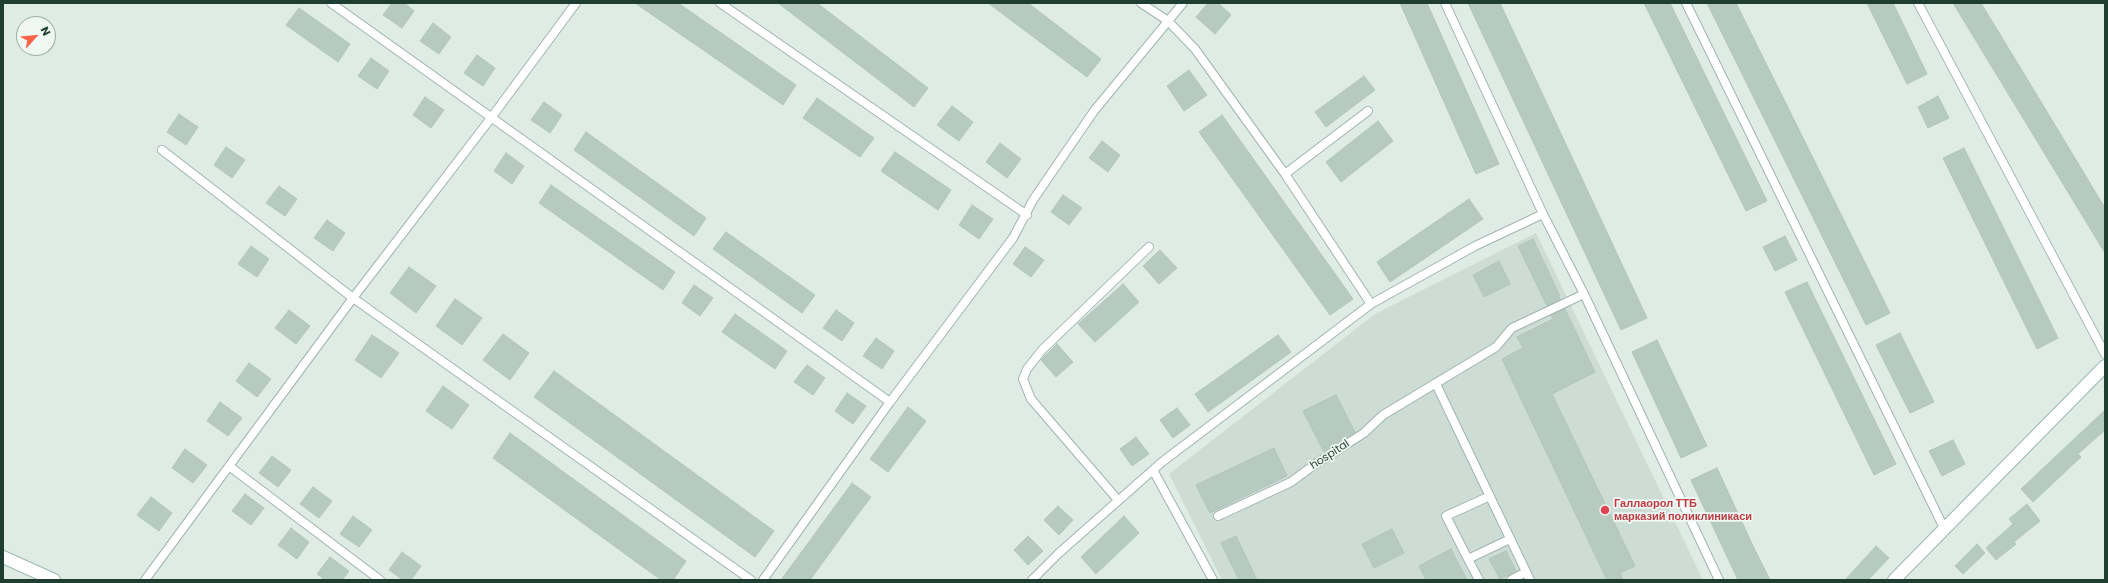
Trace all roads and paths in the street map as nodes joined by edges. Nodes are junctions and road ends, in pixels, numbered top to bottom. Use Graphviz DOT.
graph roads {
  1 [pos="331,3"];
  2 [pos="576,3"];
  3 [pos="720,3"];
  4 [pos="1141,3"];
  5 [pos="1183,3"];
  6 [pos="1445,3"];
  7 [pos="1686,3"];
  8 [pos="1918,3"];
  9 [pos="1168,21"];
  10 [pos="1368,111"];
  11 [pos="491,118"];
  12 [pos="162,150"];
  13 [pos="1285,174"];
  14 [pos="1543,214"];
  15 [pos="1027,215"];
  16 [pos="1149,247"];
  17 [pos="1584,294"];
  18 [pos="353,298"];
  19 [pos="1371,304"];
  20 [pos="2105,354"];
  21 [pos="2105,366"];
  22 [pos="1436,384"];
  23 [pos="890,402"];
  24 [pos="229,466"];
  25 [pos="1153,470"];
  26 [pos="1490,496"];
  27 [pos="1118,500"];
  28 [pos="1218,516"];
  29 [pos="1944,528"];
  30 [pos="1510,539"];
  31 [pos="3,557"];
  32 [pos="1468,559"];
  33 [pos="1528,576"];
  34 [pos="54,580"];
  35 [pos="145,580"];
  36 [pos="380,580"];
  37 [pos="751,580"];
  38 [pos="762,580"];
  39 [pos="1032,580"];
  40 [pos="1213,580"];
  41 [pos="1479,580"];
  42 [pos="1511,580"];
  43 [pos="1719,580"];
  44 [pos="1894,580"];
  1 -- 11 [label="lane"];
  2 -- 11 [label="lane"];
  3 -- 15 [label="lane"];
  4 -- 9 [label="lane"];
  5 -- 9 [label="lane"];
  6 -- 14 [label="lane"];
  7 -- 29 [label="lane"];
  8 -- 20 [label="lane"];
  9 -- 13 [label="lane"];
  9 -- 15 [label="lane"];
  10 -- 13 [label="lane"];
  11 -- 18 [label="lane"];
  11 -- 23 [label="lane"];
  12 -- 18 [label="lane"];
  13 -- 19 [label="lane"];
  14 -- 17 [label="lane"];
  14 -- 19 [label="lane"];
  15 -- 23 [label="lane"];
  16 -- 27 [label="lane"];
  17 -- 22 [label="lane, hospital"];
  17 -- 43 [label="lane"];
  18 -- 24 [label="lane"];
  18 -- 37 [label="lane"];
  19 -- 25 [label="lane"];
  21 -- 29 [label="street"];
  22 -- 26 [label="lane"];
  22 -- 28 [label="lane, hospital"];
  23 -- 38 [label="lane"];
  24 -- 35 [label="lane"];
  24 -- 36 [label="lane"];
  25 -- 27 [label="lane"];
  25 -- 40 [label="lane"];
  26 -- 30 [label="lane"];
  26 -- 32 [label="lane"];
  27 -- 39 [label="lane"];
  29 -- 44 [label="street"];
  30 -- 32 [label="lane"];
  30 -- 33 [label="lane"];
  31 -- 34 [label="street"];
  32 -- 41 [label="lane"];
  33 -- 42 [label="lane"];
}
